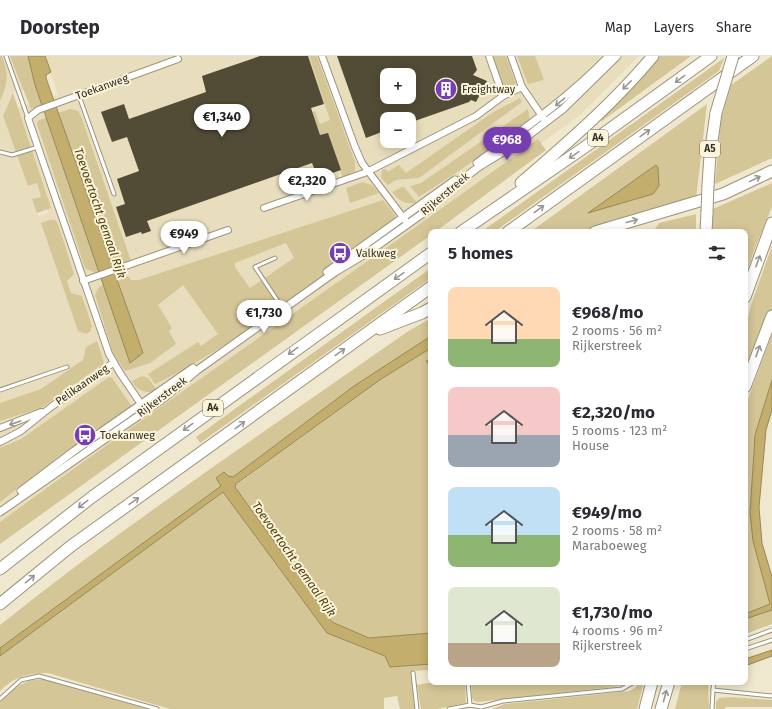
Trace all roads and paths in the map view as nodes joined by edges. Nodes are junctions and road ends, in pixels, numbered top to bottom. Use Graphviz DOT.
graph roads {
  1 [pos="6,56"];
  2 [pos="322,56"];
  3 [pos="489,56"];
  4 [pos="511,56"];
  5 [pos="609,56"];
  6 [pos="617,56"];
  7 [pos="653,56"];
  8 [pos="711,56"];
  9 [pos="733,56"];
  10 [pos="753,56"];
  11 [pos="178,59"];
  12 [pos="522,87"];
  13 [pos="79,96"];
  14 [pos="503,96"];
  15 [pos="28,118"];
  16 [pos="544,119"];
  17 [pos="38,147"];
  18 [pos="0,152"];
  19 [pos="772,171"];
  20 [pos="367,172"];
  21 [pos="114,194"];
  22 [pos="264,208"];
  23 [pos="484,216"];
  24 [pos="403,217"];
  25 [pos="772,222"];
  26 [pos="408,224"];
  27 [pos="465,229"];
  28 [pos="512,229"];
  29 [pos="605,229"];
  30 [pos="706,229"];
  31 [pos="228,230"];
  32 [pos="428,255"];
  33 [pos="275,258"];
  34 [pos="83,281"];
  35 [pos="428,289"];
  36 [pos="748,290"];
  37 [pos="282,308"];
  38 [pos="428,310"];
  39 [pos="772,316"];
  40 [pos="364,335"];
  41 [pos="113,363"];
  42 [pos="67,366"];
  43 [pos="748,379"];
  44 [pos="0,390"];
  45 [pos="51,406"];
  46 [pos="144,407"];
  47 [pos="0,428"];
  48 [pos="0,442"];
  49 [pos="0,507"];
  50 [pos="0,512"];
  51 [pos="0,569"];
  52 [pos="0,604"];
  53 [pos="772,630"];
  54 [pos="748,639"];
  55 [pos="772,640"];
  56 [pos="748,648"];
  57 [pos="414,673"];
  58 [pos="468,685"];
  59 [pos="629,685"];
  60 [pos="651,685"];
  61 [pos="667,685"];
  62 [pos="714,685"];
  63 [pos="713,690"];
  64 [pos="772,696"];
  65 [pos="0,699"];
  66 [pos="470,706"];
  67 [pos="480,708"];
  68 [pos="157,709"];
  69 [pos="417,709"];
  70 [pos="449,709"];
  71 [pos="646,709"];
  72 [pos="662,709"];
  73 [pos="712,709"];
  1 -- 15 [label="lane"];
  2 -- 20 [label="street"];
  3 -- 14 [label="street"];
  4 -- 12 [label="street"];
  5 -- 16 [label="street, Rijkerstreek, one-way"];
  6 -- 16 [label="street, Rijkerstreek"];
  7 -- 23 [label="highway, A4, one-way"];
  8 -- 23 [label="highway, A4, one-way"];
  9 -- 30 [label="highway, A5, bridge"];
  28 -- 10 [label="highway, A4, one-way"];
  11 -- 13 [label="street, Toekanweg"];
  12 -- 14 [label="street"];
  12 -- 16 [label="street"];
  13 -- 15 [label="street, Toekanweg"];
  13 -- 21 [label="lane"];
  14 -- 20 [label="street"];
  15 -- 17 [label="street"];
  16 -- 24 [label="street, Rijkerstreek"];
  16 -- 26 [label="street, Rijkerstreek"];
  17 -- 18 [label="lane"];
  17 -- 34 [label="street"];
  29 -- 19 [label="highway, one-way"];
  20 -- 22 [label="street"];
  20 -- 24 [label="street"];
  23 -- 27 [label="highway, A4"];
  24 -- 26 [label="street"];
  24 -- 37 [label="street, Rijkerstreek"];
  36 -- 25 [label="highway, one-way"];
  26 -- 37 [label="street, Rijkerstreek"];
  31 -- 34 [label="street"];
  32 -- 51 [label="highway, A4, one-way"];
  33 -- 37 [label="lane"];
  34 -- 41 [label="street"];
  35 -- 40 [label="highway"];
  37 -- 46 [label="street, Rijkerstreek"];
  38 -- 40 [label="highway"];
  43 -- 39 [label="highway, one-way"];
  52 -- 40 [label="highway, one-way"];
  41 -- 45 [label="street, Pelikaanweg"];
  41 -- 46 [label="street"];
  42 -- 44 [label="lane"];
  45 -- 47 [label="street, Pelikaanweg, one-way"];
  45 -- 48 [label="street, Pelikaanweg"];
  46 -- 49 [label="street, Rijkerstreek"];
  46 -- 50 [label="street, Rijkerstreek"];
  53 -- 54 [label="lane"];
  55 -- 56 [label="lane"];
  57 -- 69 [label="lane"];
  58 -- 66 [label="lane"];
  59 -- 67 [label="lane"];
  60 -- 71 [label="highway"];
  72 -- 61 [label="highway, one-way"];
  62 -- 63 [label="lane"];
  63 -- 64 [label="lane"];
  63 -- 73 [label="lane"];
  65 -- 68 [label="lane"];
  66 -- 67 [label="lane"];
  66 -- 70 [label="lane"];
}
